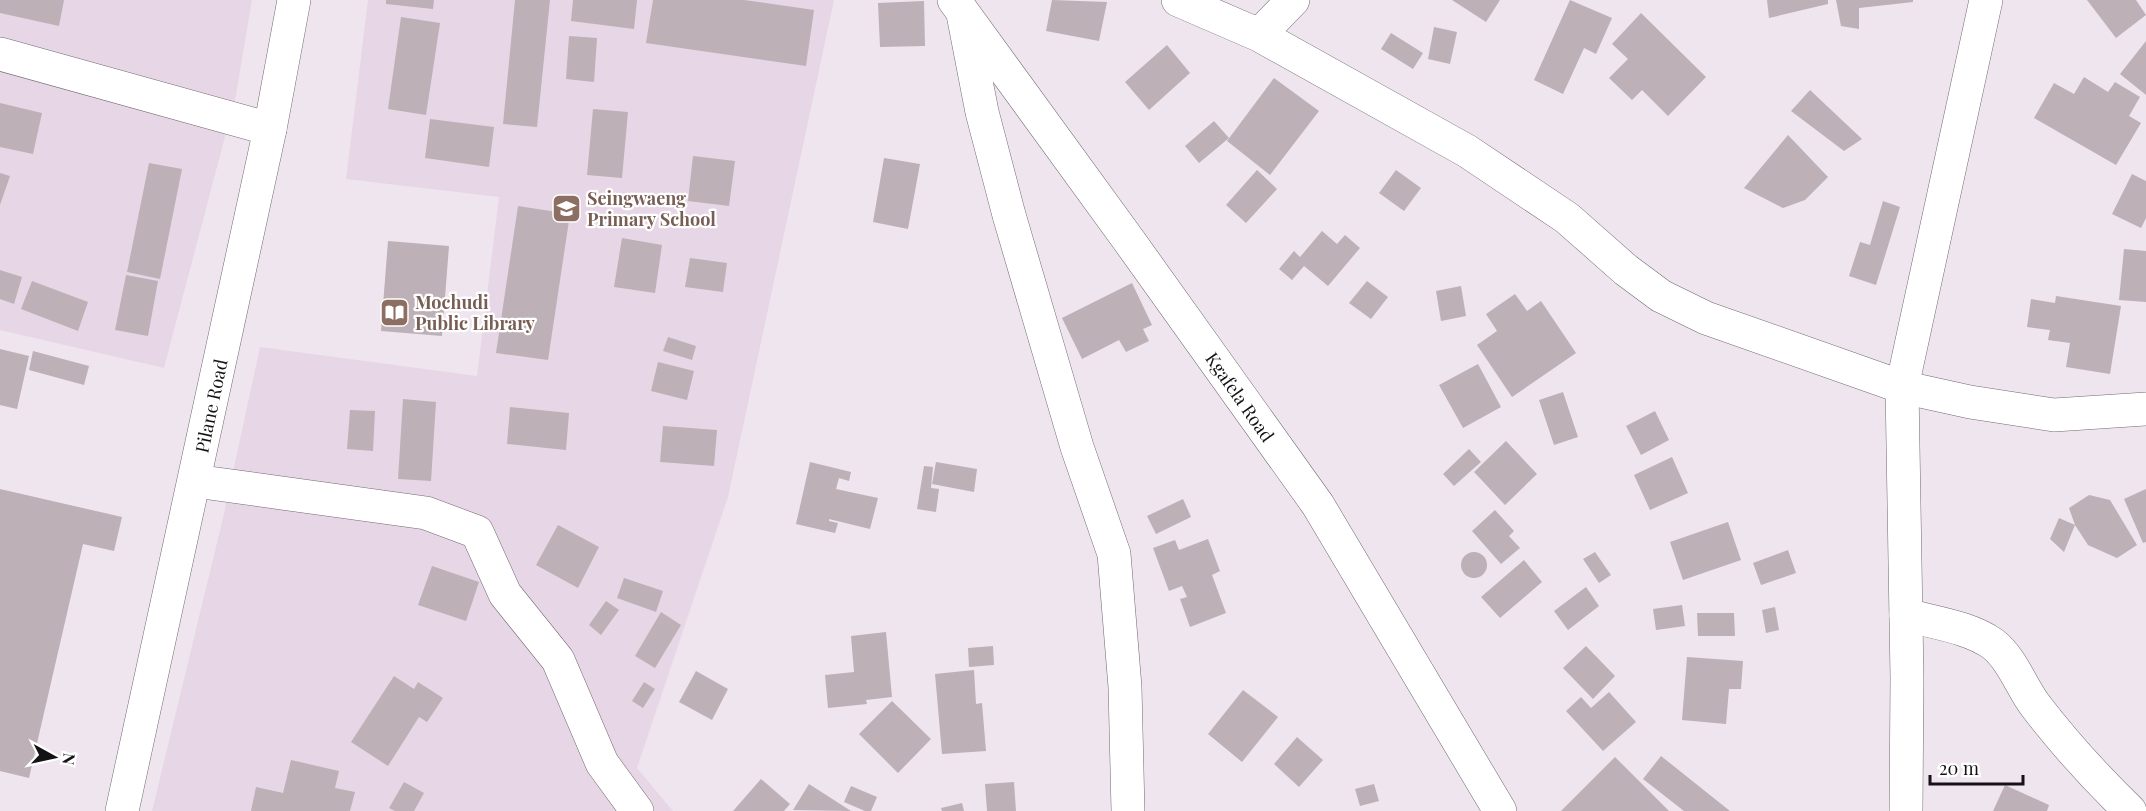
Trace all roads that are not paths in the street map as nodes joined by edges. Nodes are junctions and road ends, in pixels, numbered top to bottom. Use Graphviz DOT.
graph roads {
  1 [pos="294,0"];
  2 [pos="1178,0"];
  3 [pos="1293,0"];
  4 [pos="1986,0"];
  5 [pos="958,7"];
  6 [pos="1259,35"];
  7 [pos="0,54"];
  8 [pos="270,129"];
  9 [pos="1902,387"];
  10 [pos="2146,409"];
  11 [pos="195,481"];
  12 [pos="1906,615"];
  13 [pos="122,811"];
  14 [pos="637,811"];
  15 [pos="1128,811"];
  16 [pos="1500,811"];
  17 [pos="1905,811"];
  18 [pos="2130,811"];
  1 -- 8 [label="street, Pilane Road"];
  2 -- 6 [label="street"];
  3 -- 6 [label="street"];
  4 -- 9 [label="street"];
  5 -- 15 [label="street"];
  5 -- 16 [label="street, Kgafela Road"];
  6 -- 9 [label="street"];
  7 -- 8 [label="street"];
  8 -- 11 [label="street, Pilane Road"];
  9 -- 10 [label="street"];
  9 -- 12 [label="street"];
  11 -- 13 [label="street, Pilane Road"];
  11 -- 14 [label="street"];
  12 -- 17 [label="street"];
  12 -- 18 [label="street"];
}
